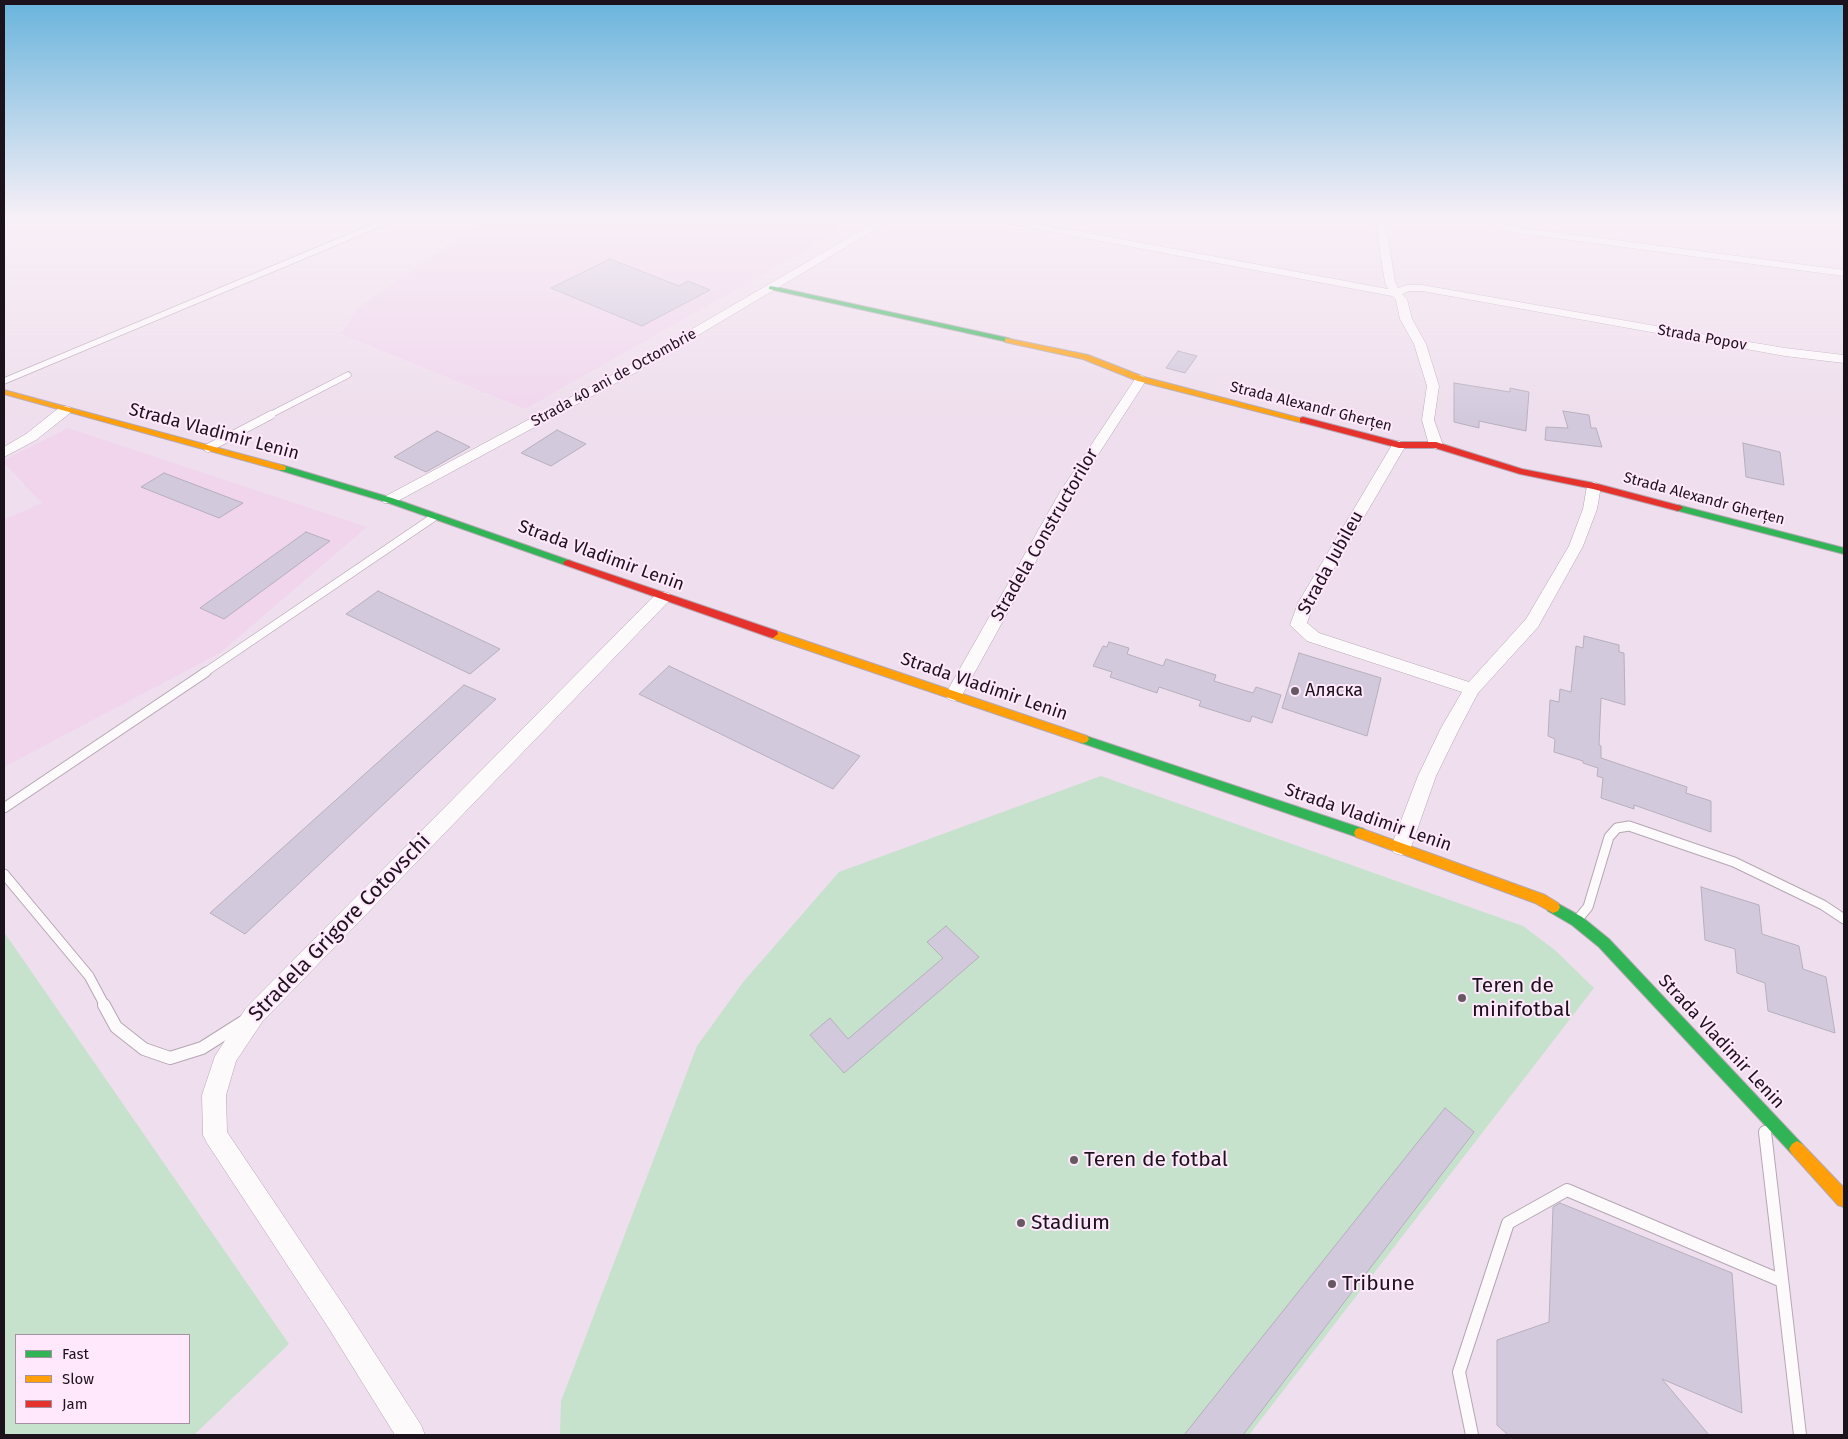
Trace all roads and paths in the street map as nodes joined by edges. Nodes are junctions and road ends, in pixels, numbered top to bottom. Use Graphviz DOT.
graph roads {
  1 [pos="231,286"];
  2 [pos="774,286"];
  3 [pos="1358,286"];
  4 [pos="1392,286"];
  5 [pos="771,288"];
  6 [pos="1395,293"];
  7 [pos="1844,359"];
  8 [pos="348,376"];
  9 [pos="1141,379"];
  10 [pos="4,381"];
  11 [pos="4,392"];
  12 [pos="65,410"];
  13 [pos="1399,445"];
  14 [pos="1436,445"];
  15 [pos="208,448"];
  16 [pos="4,453"];
  17 [pos="1594,486"];
  18 [pos="389,500"];
  19 [pos="434,517"];
  20 [pos="1844,551"];
  21 [pos="663,597"];
  22 [pos="1472,689"];
  23 [pos="954,695"];
  24 [pos="4,808"];
  25 [pos="1401,847"];
  26 [pos="4,874"];
  27 [pos="1844,918"];
  28 [pos="1576,921"];
  29 [pos="254,1015"];
  30 [pos="1763,1113"];
  31 [pos="1844,1199"];
  32 [pos="1782,1281"];
  33 [pos="411,1435"];
  34 [pos="1472,1435"];
  35 [pos="1800,1435"];
  1 -- 10 [label="lane"];
  2 -- 5 [label="street, Strada 40 ani de Octombrie"];
  3 -- 6 [label="street, Strada Popov"];
  4 -- 6 [label="street"];
  5 -- 9 [label="main road, Strada Alexandr Gherțen"];
  5 -- 18 [label="street, Strada 40 ani de Octombrie"];
  6 -- 7 [label="street, Strada Popov"];
  6 -- 14 [label="street"];
  8 -- 15 [label="lane"];
  9 -- 13 [label="main road, Strada Alexandr Gherțen"];
  9 -- 23 [label="street, Stradela Constructorilor"];
  11 -- 12 [label="main road, Strada Vladimir Lenin"];
  12 -- 15 [label="main road, Strada Vladimir Lenin"];
  12 -- 16 [label="street"];
  13 -- 14 [label="main road, Strada Alexandr Gherțen"];
  13 -- 22 [label="street, Strada Jubileu"];
  14 -- 17 [label="main road, Strada Alexandr Gherțen"];
  15 -- 18 [label="main road, Strada Vladimir Lenin"];
  17 -- 20 [label="main road, Strada Alexandr Gherțen"];
  17 -- 22 [label="street"];
  18 -- 19 [label="main road, Strada Vladimir Lenin"];
  19 -- 21 [label="main road, Strada Vladimir Lenin"];
  19 -- 24 [label="lane"];
  21 -- 23 [label="main road, Strada Vladimir Lenin"];
  21 -- 29 [label="street, Stradela Grigore Cotovschi"];
  22 -- 25 [label="street"];
  23 -- 25 [label="main road, Strada Vladimir Lenin"];
  25 -- 28 [label="main road, Strada Vladimir Lenin"];
  26 -- 29 [label="lane"];
  27 -- 28 [label="lane"];
  28 -- 30 [label="main road, Strada Vladimir Lenin"];
  29 -- 33 [label="street, Stradela Grigore Cotovschi"];
  30 -- 31 [label="main road, Strada Vladimir Lenin"];
  30 -- 32 [label="lane"];
  32 -- 34 [label="lane"];
  32 -- 35 [label="lane"];
}
